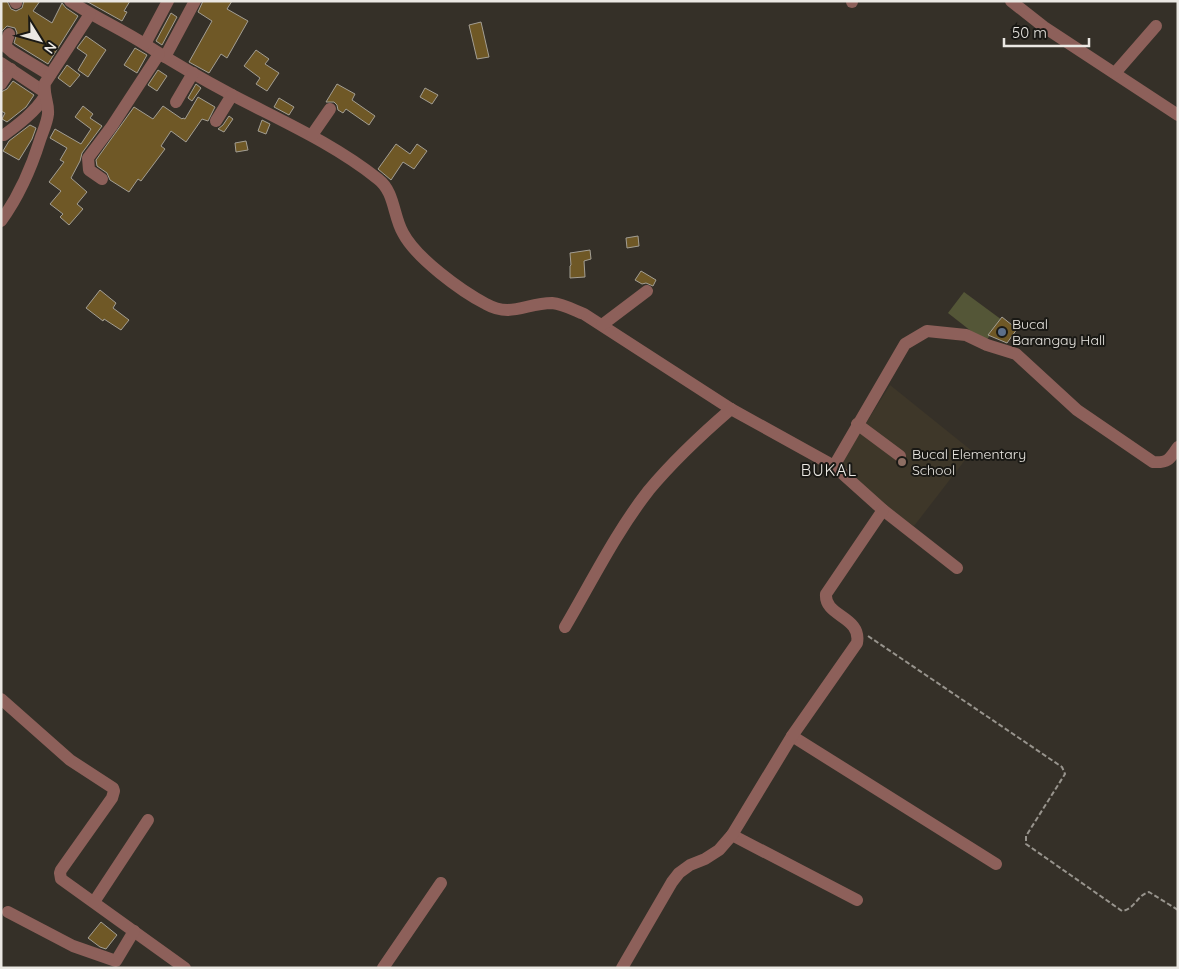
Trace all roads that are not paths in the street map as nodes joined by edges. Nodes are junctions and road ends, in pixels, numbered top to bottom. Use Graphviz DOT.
graph roads {
  1 [pos="70,1"];
  2 [pos="168,1"];
  3 [pos="196,1"];
  4 [pos="1011,1"];
  5 [pos="90,14"];
  6 [pos="1156,26"];
  7 [pos="9,34"];
  8 [pos="145,44"];
  9 [pos="162,56"];
  10 [pos="6,66"];
  11 [pos="193,73"];
  12 [pos="1115,73"];
  13 [pos="50,75"];
  14 [pos="1,84"];
  15 [pos="44,94"];
  16 [pos="232,95"];
  17 [pos="176,102"];
  18 [pos="330,109"];
  19 [pos="1178,115"];
  20 [pos="216,120"];
  21 [pos="4,135"];
  22 [pos="312,135"];
  23 [pos="102,179"];
  24 [pos="1,221"];
  25 [pos="647,291"];
  26 [pos="602,325"];
  27 [pos="731,409"];
  28 [pos="857,424"];
  29 [pos="1178,447"];
  30 [pos="900,456"];
  31 [pos="834,466"];
  32 [pos="883,510"];
  33 [pos="957,568"];
  34 [pos="565,627"];
  35 [pos="1,699"];
  36 [pos="792,736"];
  37 [pos="148,820"];
  38 [pos="732,835"];
  39 [pos="996,864"];
  40 [pos="441,883"];
  41 [pos="857,900"];
  42 [pos="94,902"];
  43 [pos="8,912"];
  44 [pos="134,931"];
  45 [pos="114,964"];
  46 [pos="185,968"];
  47 [pos="383,968"];
  48 [pos="622,968"];
  1 -- 5 [label="street"];
  2 -- 8 [label="street"];
  3 -- 9 [label="street"];
  4 -- 12 [label="street"];
  5 -- 8 [label="street"];
  5 -- 13 [label="street"];
  6 -- 12 [label="street"];
  7 -- 13 [label="street"];
  8 -- 9 [label="street"];
  9 -- 11 [label="street"];
  9 -- 23 [label="street"];
  10 -- 14 [label="street"];
  10 -- 15 [label="street"];
  11 -- 16 [label="street"];
  11 -- 17 [label="street"];
  12 -- 19 [label="street"];
  13 -- 15 [label="street"];
  15 -- 21 [label="street"];
  15 -- 24 [label="street"];
  16 -- 20 [label="street"];
  16 -- 22 [label="street"];
  18 -- 22 [label="street"];
  22 -- 26 [label="street"];
  25 -- 26 [label="street"];
  26 -- 27 [label="street"];
  27 -- 31 [label="street"];
  27 -- 34 [label="street"];
  28 -- 29 [label="street"];
  28 -- 30 [label="street"];
  28 -- 31 [label="street"];
  31 -- 32 [label="street"];
  32 -- 33 [label="street"];
  32 -- 36 [label="street"];
  35 -- 42 [label="street"];
  36 -- 38 [label="street"];
  36 -- 39 [label="street"];
  37 -- 42 [label="street"];
  38 -- 41 [label="street"];
  38 -- 48 [label="street"];
  40 -- 47 [label="street"];
  42 -- 44 [label="street"];
  43 -- 45 [label="street"];
  44 -- 45 [label="street"];
  44 -- 46 [label="street"];
}
